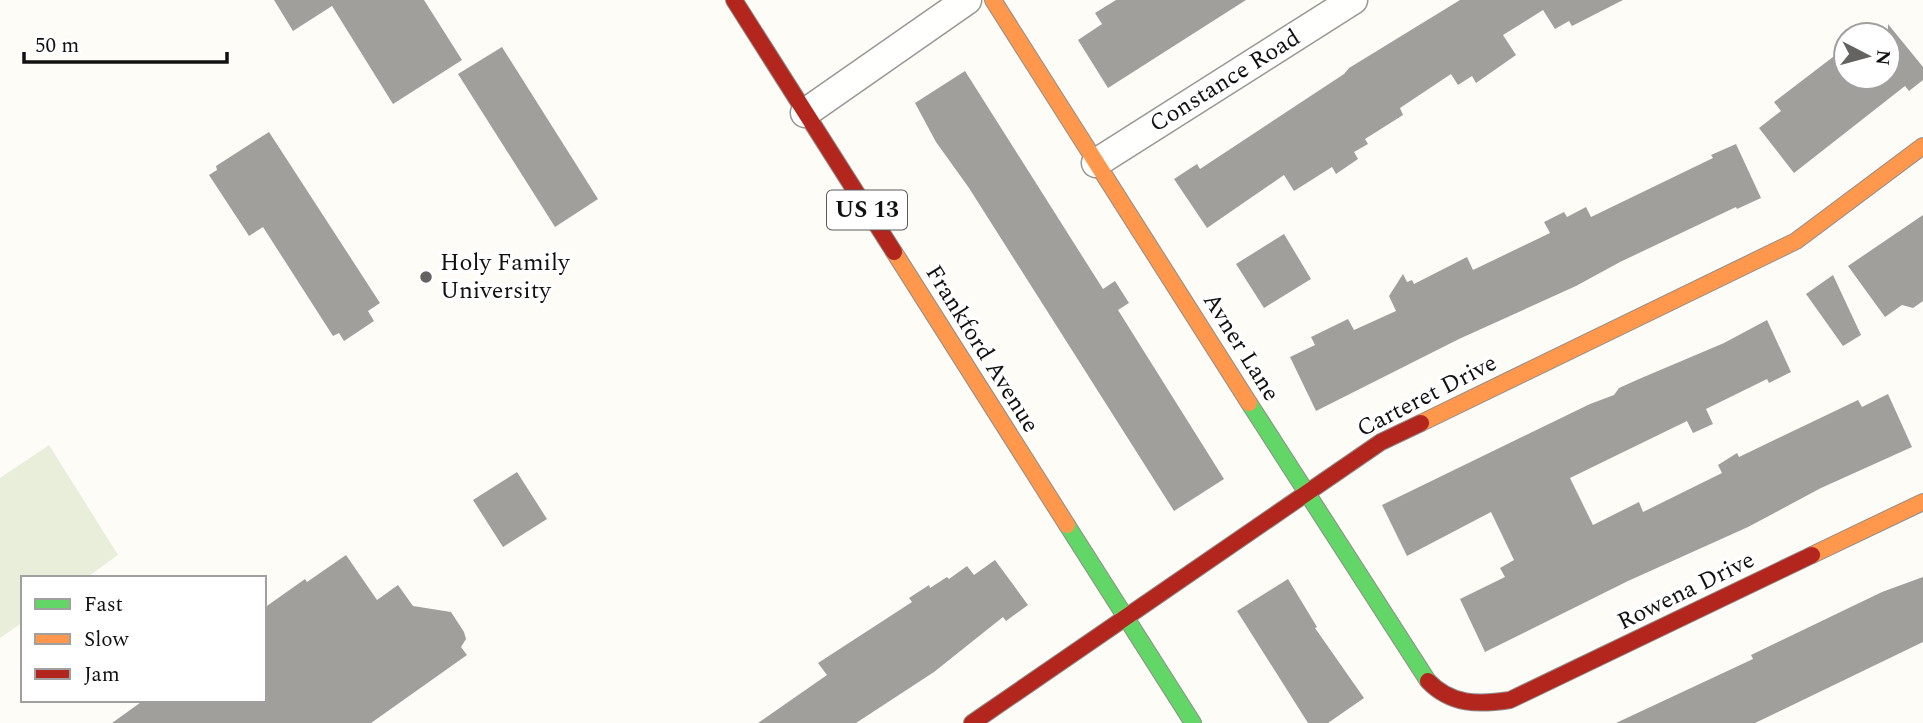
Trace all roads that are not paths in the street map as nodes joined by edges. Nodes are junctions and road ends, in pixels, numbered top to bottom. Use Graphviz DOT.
graph roads {
  1 [pos="734,0"];
  2 [pos="967,0"];
  3 [pos="993,0"];
  4 [pos="1353,0"];
  5 [pos="805,113"];
  6 [pos="1923,146"];
  7 [pos="1096,163"];
  8 [pos="1306,492"];
  9 [pos="1923,502"];
  10 [pos="1125,617"];
  11 [pos="1464,704"];
  12 [pos="972,723"];
  13 [pos="1193,723"];
  1 -- 5 [label="street, Frankford Avenue / US 13"];
  2 -- 5 [label="street"];
  3 -- 7 [label="street, Avner Lane"];
  4 -- 7 [label="street, Constance Road"];
  5 -- 10 [label="street, Frankford Avenue / US 13"];
  6 -- 8 [label="street, Carteret Drive"];
  7 -- 8 [label="street, Avner Lane"];
  8 -- 10 [label="street, Carteret Drive"];
  8 -- 11 [label="street, Avner Lane"];
  9 -- 11 [label="street, Rowena Drive"];
  10 -- 12 [label="street, Carteret Drive"];
  10 -- 13 [label="street, Frankford Avenue / US 13"];
}
